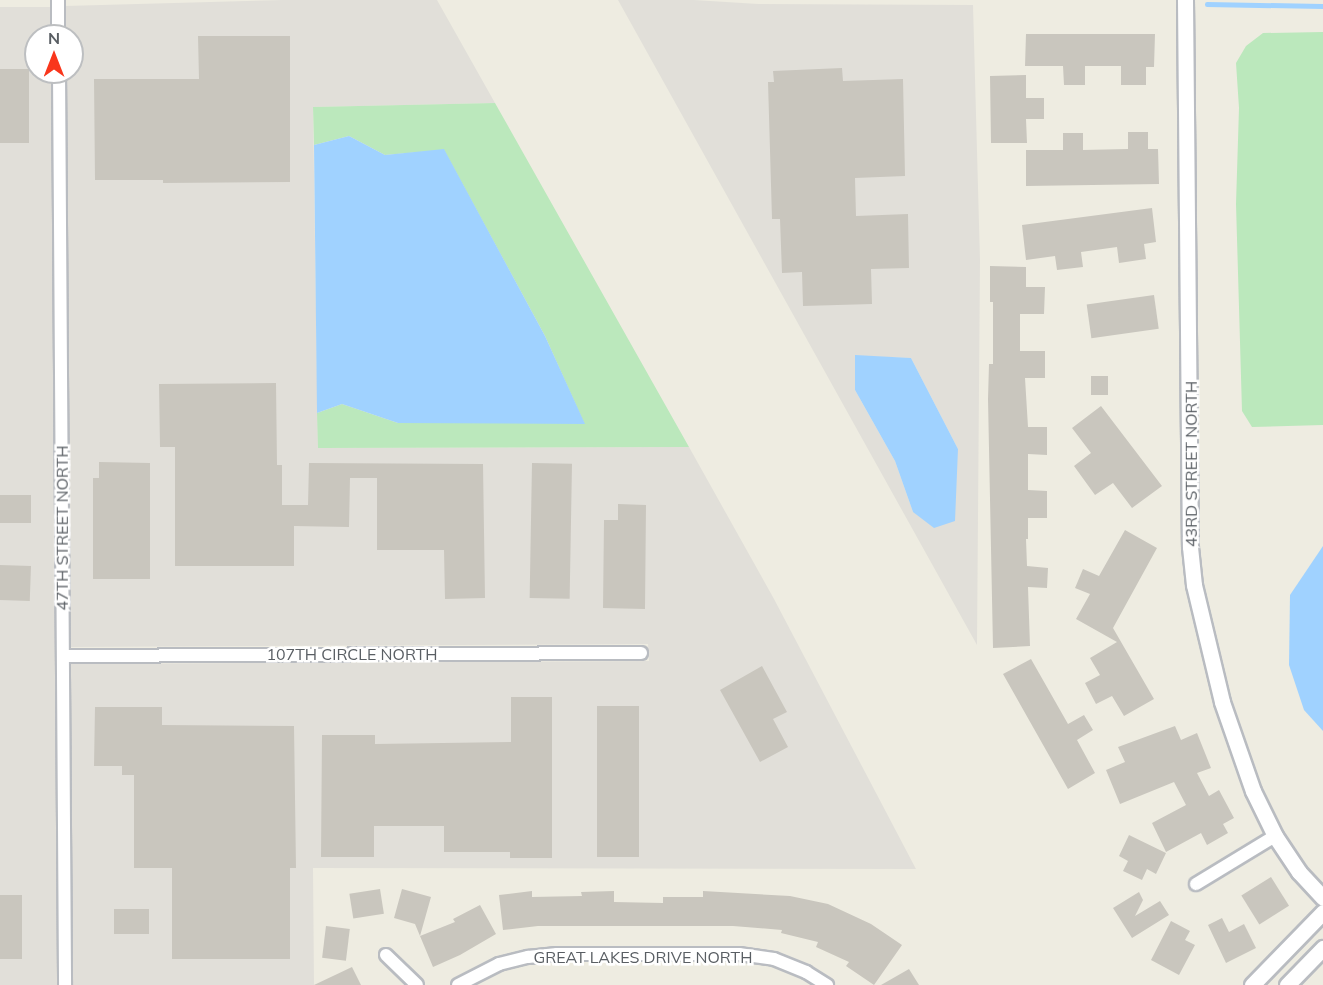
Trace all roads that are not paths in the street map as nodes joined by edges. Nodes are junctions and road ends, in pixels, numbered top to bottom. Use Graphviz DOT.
graph roads {
  1 [pos="58,0"];
  2 [pos="1185,0"];
  3 [pos="58,24"];
  4 [pos="58,84"];
  5 [pos="641,653"];
  6 [pos="64,656"];
  7 [pos="1275,836"];
  8 [pos="1196,884"];
  9 [pos="1323,898"];
  10 [pos="1323,912"];
  11 [pos="1323,948"];
  12 [pos="386,955"];
  13 [pos="65,985"];
  14 [pos="417,985"];
  15 [pos="458,985"];
  16 [pos="827,985"];
  17 [pos="1252,985"];
  18 [pos="1287,985"];
  1 -- 3 [label="street"];
  2 -- 7 [label="street, 43RD STREET NORTH"];
  4 -- 6 [label="street, 47TH STREET NORTH"];
  5 -- 6 [label="street, 107TH CIRCLE NORTH"];
  6 -- 13 [label="street, 47TH STREET NORTH"];
  7 -- 8 [label="street"];
  7 -- 9 [label="street, 43RD STREET NORTH"];
  10 -- 17 [label="street"];
  11 -- 18 [label="street"];
  12 -- 14 [label="street"];
  15 -- 16 [label="street, GREAT LAKES DRIVE NORTH"];
}
